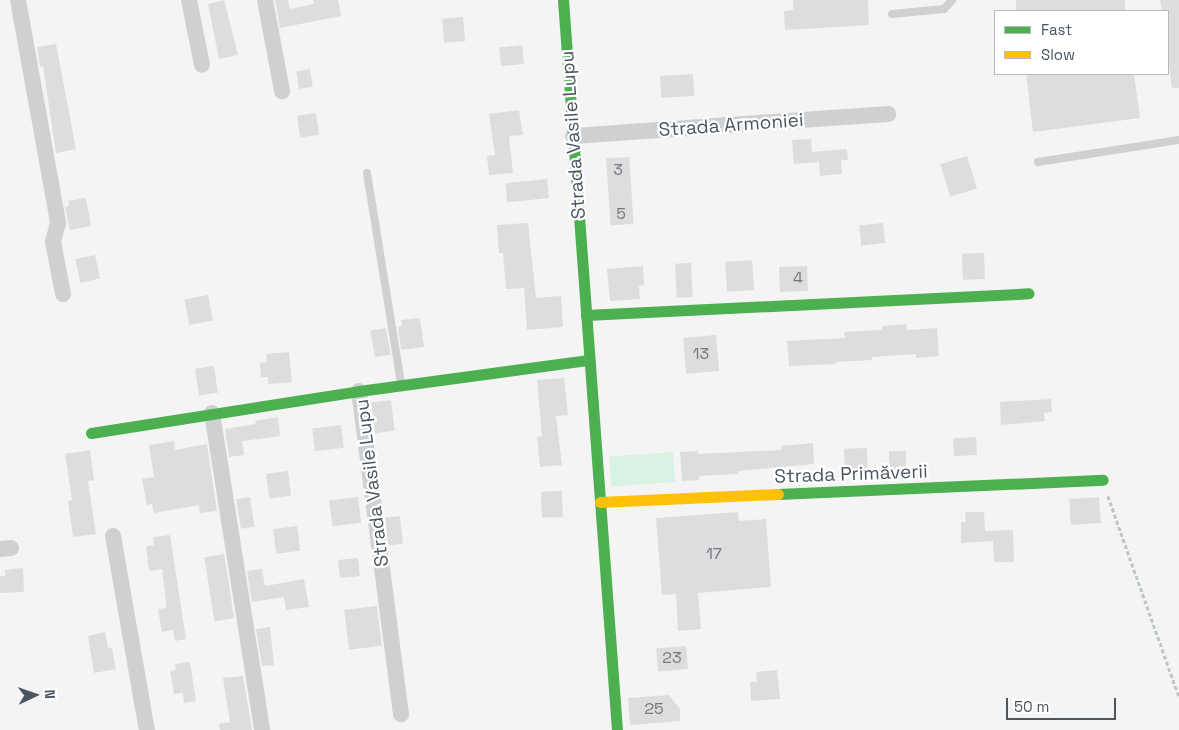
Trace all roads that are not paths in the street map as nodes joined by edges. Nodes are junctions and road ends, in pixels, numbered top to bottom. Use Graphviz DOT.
graph roads {
  1 [pos="18,0"];
  2 [pos="189,0"];
  3 [pos="265,0"];
  4 [pos="563,0"];
  5 [pos="952,0"];
  6 [pos="892,14"];
  7 [pos="202,65"];
  8 [pos="282,91"];
  9 [pos="888,114"];
  10 [pos="573,136"];
  11 [pos="1179,140"];
  12 [pos="1038,162"];
  13 [pos="367,173"];
  14 [pos="63,294"];
  15 [pos="1028,294"];
  16 [pos="586,315"];
  17 [pos="589,360"];
  18 [pos="402,386"];
  19 [pos="359,391"];
  20 [pos="212,413"];
  21 [pos="91,433"];
  22 [pos="1103,480"];
  23 [pos="600,502"];
  24 [pos="113,536"];
  25 [pos="401,714"];
  26 [pos="147,730"];
  27 [pos="262,730"];
  28 [pos="617,730"];
  1 -- 14 [label="street"];
  2 -- 7 [label="street"];
  3 -- 8 [label="street"];
  4 -- 10 [label="street, Strada Vasile Lupu"];
  5 -- 6 [label="lane"];
  9 -- 10 [label="street, Strada Armoniei"];
  10 -- 16 [label="street, Strada Vasile Lupu"];
  11 -- 12 [label="lane"];
  13 -- 18 [label="lane"];
  15 -- 16 [label="street"];
  16 -- 17 [label="street, Strada Vasile Lupu"];
  17 -- 18 [label="street, Strada Vasile Lupu"];
  17 -- 23 [label="street, Strada Vasile Lupu"];
  18 -- 19 [label="street, Strada Vasile Lupu"];
  19 -- 20 [label="street"];
  19 -- 25 [label="street, Strada Vasile Lupu"];
  20 -- 21 [label="street"];
  20 -- 27 [label="street"];
  22 -- 23 [label="street, Strada Primăverii"];
  23 -- 28 [label="street, Strada Vasile Lupu"];
  24 -- 26 [label="street"];
}
